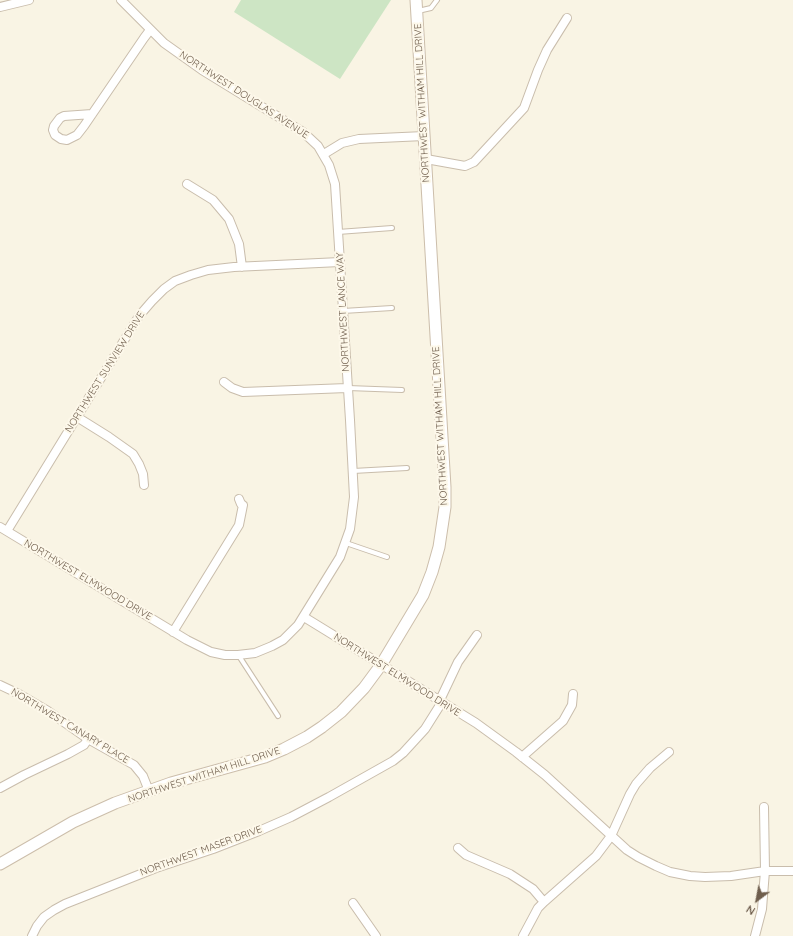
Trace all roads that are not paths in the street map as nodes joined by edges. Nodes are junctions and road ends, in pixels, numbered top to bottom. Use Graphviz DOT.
graph roads {
  1 [pos="29,0"];
  2 [pos="121,0"];
  3 [pos="437,0"];
  4 [pos="417,6"];
  5 [pos="0,7"];
  6 [pos="567,18"];
  7 [pos="150,30"];
  8 [pos="92,114"];
  9 [pos="424,136"];
  10 [pos="324,154"];
  11 [pos="426,159"];
  12 [pos="187,184"];
  13 [pos="392,228"];
  14 [pos="338,232"];
  15 [pos="340,262"];
  16 [pos="242,267"];
  17 [pos="392,308"];
  18 [pos="343,311"];
  19 [pos="224,382"];
  20 [pos="347,388"];
  21 [pos="402,390"];
  22 [pos="77,417"];
  23 [pos="407,468"];
  24 [pos="352,472"];
  25 [pos="144,485"];
  26 [pos="239,499"];
  27 [pos="3,529"];
  28 [pos="346,544"];
  29 [pos="387,557"];
  30 [pos="304,617"];
  31 [pos="174,632"];
  32 [pos="477,635"];
  33 [pos="239,655"];
  34 [pos="382,664"];
  35 [pos="0,685"];
  36 [pos="573,694"];
  37 [pos="441,701"];
  38 [pos="278,716"];
  39 [pos="88,739"];
  40 [pos="669,752"];
  41 [pos="522,757"];
  42 [pos="0,788"];
  43 [pos="149,791"];
  44 [pos="764,807"];
  45 [pos="611,836"];
  46 [pos="458,848"];
  47 [pos="0,864"];
  48 [pos="765,871"];
  49 [pos="793,871"];
  50 [pos="544,902"];
  51 [pos="353,903"];
  52 [pos="32,936"];
  53 [pos="376,936"];
  54 [pos="523,936"];
  55 [pos="755,936"];
  1 -- 5 [label="street"];
  2 -- 7 [label="street, NORTHWEST DOUGLAS AVENUE"];
  3 -- 4 [label="lane"];
  4 -- 9 [label="street, NORTHWEST WITHAM HILL DRIVE"];
  6 -- 11 [label="street"];
  7 -- 8 [label="street"];
  7 -- 10 [label="street, NORTHWEST DOUGLAS AVENUE"];
  8 -- 8 [label="street"];
  9 -- 10 [label="street"];
  9 -- 11 [label="street, NORTHWEST WITHAM HILL DRIVE"];
  10 -- 14 [label="street, NORTHWEST LANCE WAY"];
  11 -- 34 [label="street, NORTHWEST WITHAM HILL DRIVE"];
  12 -- 16 [label="street"];
  13 -- 14 [label="lane"];
  14 -- 15 [label="street, NORTHWEST LANCE WAY"];
  15 -- 16 [label="street, NORTHWEST SUNVIEW DRIVE"];
  15 -- 18 [label="street, NORTHWEST LANCE WAY"];
  16 -- 22 [label="street, NORTHWEST SUNVIEW DRIVE"];
  17 -- 18 [label="lane"];
  18 -- 20 [label="street, NORTHWEST LANCE WAY"];
  19 -- 20 [label="street"];
  20 -- 21 [label="lane"];
  20 -- 24 [label="street, NORTHWEST LANCE WAY"];
  22 -- 25 [label="street"];
  22 -- 27 [label="street, NORTHWEST SUNVIEW DRIVE"];
  23 -- 24 [label="lane"];
  24 -- 28 [label="street, NORTHWEST LANCE WAY"];
  26 -- 31 [label="street"];
  27 -- 31 [label="street, NORTHWEST ELMWOOD DRIVE"];
  28 -- 29 [label="lane"];
  28 -- 30 [label="street, NORTHWEST LANCE WAY"];
  30 -- 33 [label="street, NORTHWEST ELMWOOD DRIVE"];
  30 -- 34 [label="street, NORTHWEST ELMWOOD DRIVE"];
  31 -- 33 [label="street, NORTHWEST ELMWOOD DRIVE"];
  32 -- 37 [label="street, NORTHWEST MASER DRIVE"];
  33 -- 38 [label="lane"];
  34 -- 37 [label="street, NORTHWEST ELMWOOD DRIVE"];
  34 -- 43 [label="street, NORTHWEST WITHAM HILL DRIVE"];
  35 -- 39 [label="street, NORTHWEST CANARY PLACE"];
  36 -- 41 [label="street"];
  37 -- 41 [label="street, NORTHWEST ELMWOOD DRIVE"];
  37 -- 52 [label="street, NORTHWEST MASER DRIVE"];
  39 -- 42 [label="street"];
  39 -- 43 [label="street, NORTHWEST CANARY PLACE"];
  40 -- 45 [label="street"];
  41 -- 45 [label="street, NORTHWEST ELMWOOD DRIVE"];
  43 -- 47 [label="street, NORTHWEST WITHAM HILL DRIVE"];
  44 -- 48 [label="street"];
  45 -- 48 [label="street, NORTHWEST ELMWOOD DRIVE"];
  45 -- 50 [label="street"];
  46 -- 50 [label="street"];
  48 -- 49 [label="street, NORTHWEST ELMWOOD DRIVE"];
  48 -- 55 [label="street"];
  50 -- 54 [label="street"];
  51 -- 53 [label="street"];
}
